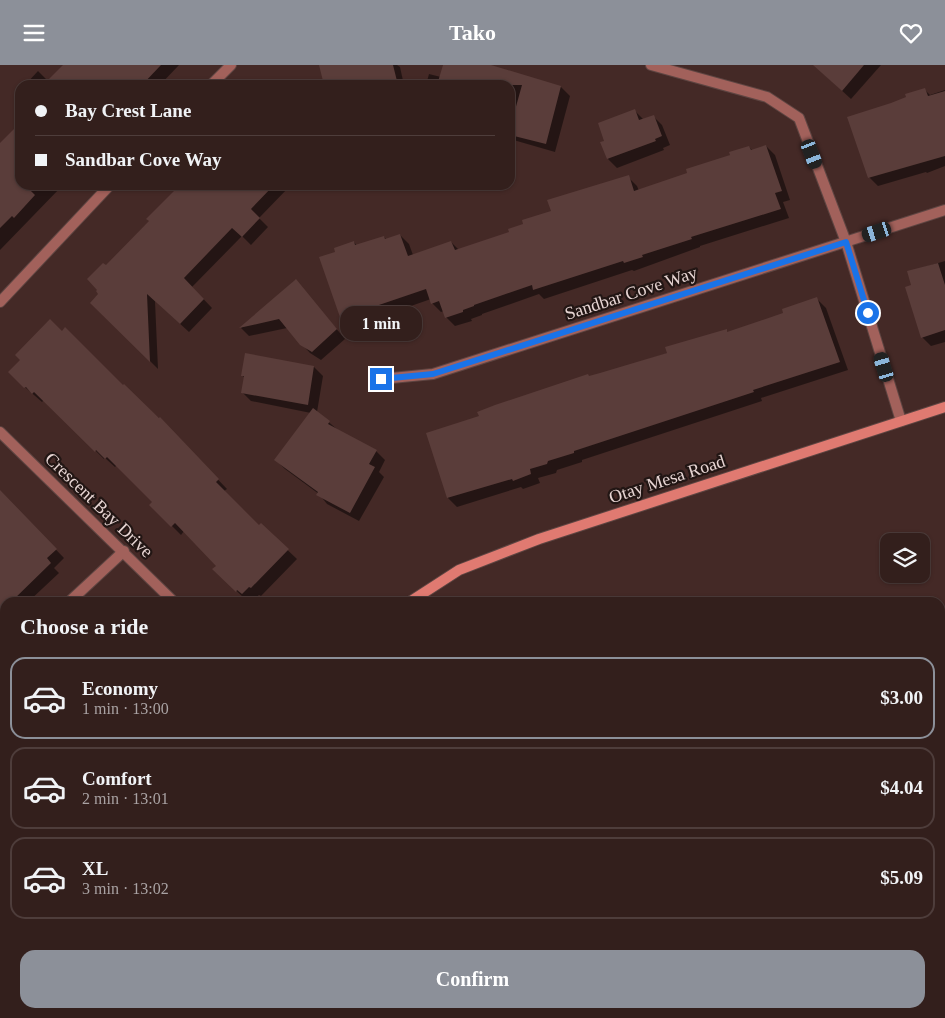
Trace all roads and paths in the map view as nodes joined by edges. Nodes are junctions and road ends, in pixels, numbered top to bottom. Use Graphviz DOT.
graph roads {
  1 [pos="231,65"];
  2 [pos="652,65"];
  3 [pos="216,80"];
  4 [pos="105,190"];
  5 [pos="945,209"];
  6 [pos="846,242"];
  7 [pos="0,302"];
  8 [pos="381,379"];
  9 [pos="945,407"];
  10 [pos="901,421"];
  11 [pos="0,432"];
  12 [pos="124,551"];
  13 [pos="74,597"];
  14 [pos="169,597"];
  15 [pos="417,597"];
  1 -- 3 [label="street"];
  2 -- 6 [label="street"];
  4 -- 7 [label="street"];
  5 -- 6 [label="street, Sandbar Cove Way"];
  6 -- 8 [label="street, Sandbar Cove Way"];
  6 -- 10 [label="street"];
  9 -- 10 [label="main road, Otay Mesa Road"];
  10 -- 15 [label="main road, Otay Mesa Road"];
  11 -- 12 [label="street, Crescent Bay Drive"];
  12 -- 13 [label="street"];
  12 -- 14 [label="street, Crescent Bay Drive"];
}
